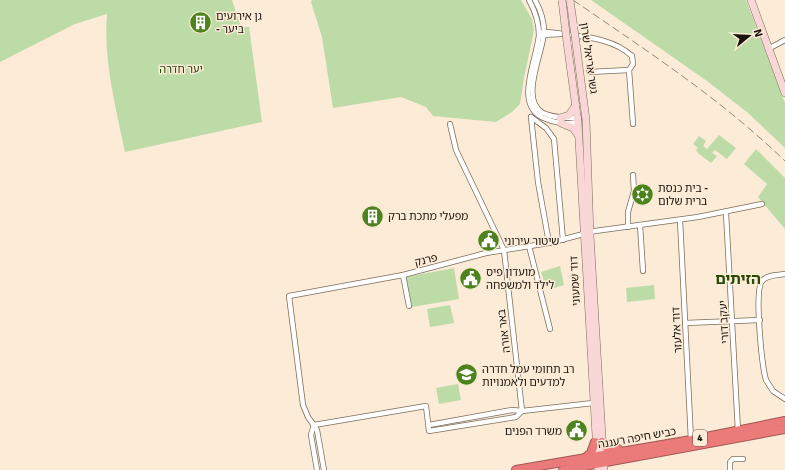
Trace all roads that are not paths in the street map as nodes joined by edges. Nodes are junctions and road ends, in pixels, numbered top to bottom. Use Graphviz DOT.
graph roads {
  1 [pos="529,0"];
  2 [pos="535,0"];
  3 [pos="562,0"];
  4 [pos="570,0"];
  5 [pos="751,0"];
  6 [pos="542,34"];
  7 [pos="785,40"];
  8 [pos="768,49"];
  9 [pos="629,70"];
  10 [pos="588,72"];
  11 [pos="783,81"];
  12 [pos="785,93"];
  13 [pos="576,105"];
  14 [pos="561,120"];
  15 [pos="577,120"];
  16 [pos="586,120"];
  17 [pos="450,124"];
  18 [pos="633,124"];
  19 [pos="578,136"];
  20 [pos="633,175"];
  21 [pos="762,204"];
  22 [pos="726,213"];
  23 [pos="680,220"];
  24 [pos="640,225"];
  25 [pos="628,227"];
  26 [pos="587,234"];
  27 [pos="565,239"];
  28 [pos="549,243"];
  29 [pos="529,246"];
  30 [pos="504,250"];
  31 [pos="643,271"];
  32 [pos="785,274"];
  33 [pos="403,275"];
  34 [pos="409,306"];
  35 [pos="760,320"];
  36 [pos="734,322"];
  37 [pos="685,323"];
  38 [pos="550,329"];
  39 [pos="785,399"];
  40 [pos="593,403"];
  41 [pos="522,411"];
  42 [pos="785,421"];
  43 [pos="314,425"];
  44 [pos="429,426"];
  45 [pos="785,429"];
  46 [pos="738,431"];
  47 [pos="691,440"];
  48 [pos="599,442"];
  49 [pos="638,449"];
  50 [pos="584,459"];
  51 [pos="743,459"];
  52 [pos="601,464"];
  53 [pos="583,469"];
  54 [pos="317,470"];
  55 [pos="324,470"];
  56 [pos="516,470"];
  57 [pos="563,470"];
  58 [pos="730,470"];
  1 -- 6 [label="street"];
  2 -- 6 [label="street"];
  3 -- 13 [label="main road, גשר אריאל שרון, bridge"];
  4 -- 16 [label="main road, גשר אריאל שרון, bridge"];
  5 -- 8 [label="main road"];
  6 -- 9 [label="street"];
  6 -- 14 [label="street"];
  7 -- 8 [label="street"];
  8 -- 11 [label="main road"];
  9 -- 10 [label="street"];
  9 -- 18 [label="street"];
  11 -- 12 [label="main road"];
  13 -- 14 [label="main road"];
  13 -- 15 [label="main road, דוד שמעוני"];
  14 -- 15 [label="street"];
  14 -- 19 [label="main road"];
  15 -- 16 [label="street"];
  15 -- 19 [label="main road, דוד שמעוני"];
  16 -- 26 [label="main road, דוד שמעוני"];
  17 -- 30 [label="street, באר אורה"];
  19 -- 26 [label="main road, דוד שמעוני"];
  20 -- 25 [label="street"];
  21 -- 22 [label="street, פרנק"];
  22 -- 23 [label="street, פרנק"];
  22 -- 36 [label="street, יעקב דורי"];
  23 -- 24 [label="street, פרנק"];
  23 -- 37 [label="street, דוד אלעזר"];
  24 -- 25 [label="street, פרנק"];
  24 -- 31 [label="street"];
  25 -- 26 [label="street, פרנק"];
  26 -- 27 [label="street, פרנק"];
  26 -- 40 [label="main road, דוד שמעוני"];
  26 -- 48 [label="main road, דוד שמעוני"];
  27 -- 28 [label="street, פרנק"];
  27 -- 28 [label="street"];
  28 -- 29 [label="street, פרנק"];
  29 -- 30 [label="street, פרנק"];
  29 -- 38 [label="street"];
  30 -- 33 [label="street, פרנק"];
  30 -- 41 [label="street, באר אורה"];
  32 -- 35 [label="street"];
  33 -- 34 [label="street"];
  33 -- 43 [label="street, פרנק"];
  35 -- 36 [label="street"];
  35 -- 39 [label="street"];
  36 -- 37 [label="street"];
  36 -- 46 [label="street, יעקב דורי"];
  37 -- 47 [label="street, דוד אלעזר"];
  40 -- 41 [label="street"];
  40 -- 48 [label="main road, דוד שמעוני"];
  41 -- 44 [label="street"];
  41 -- 44 [label="street"];
  42 -- 46 [label="highway, כביש חיפה רעננה / 4"];
  43 -- 44 [label="street"];
  43 -- 54 [label="street"];
  43 -- 55 [label="street"];
  45 -- 52 [label="highway, כביש חיפה רעננה / 4"];
  46 -- 47 [label="highway, כביש חיפה רעננה / 4"];
  47 -- 49 [label="highway, כביש חיפה רעננה / 4"];
  48 -- 49 [label="highway"];
  48 -- 50 [label="highway"];
  48 -- 52 [label="main road, דוד שמעוני"];
  49 -- 52 [label="highway, כביש חיפה רעננה / 4"];
  50 -- 52 [label="highway, כביש חיפה רעננה / 4"];
  50 -- 56 [label="highway, כביש חיפה רעננה / 4"];
  51 -- 58 [label="street"];
  52 -- 53 [label="highway, כביש חיפה רעננה / 4"];
  53 -- 57 [label="highway, כביש חיפה רעננה / 4"];
}
